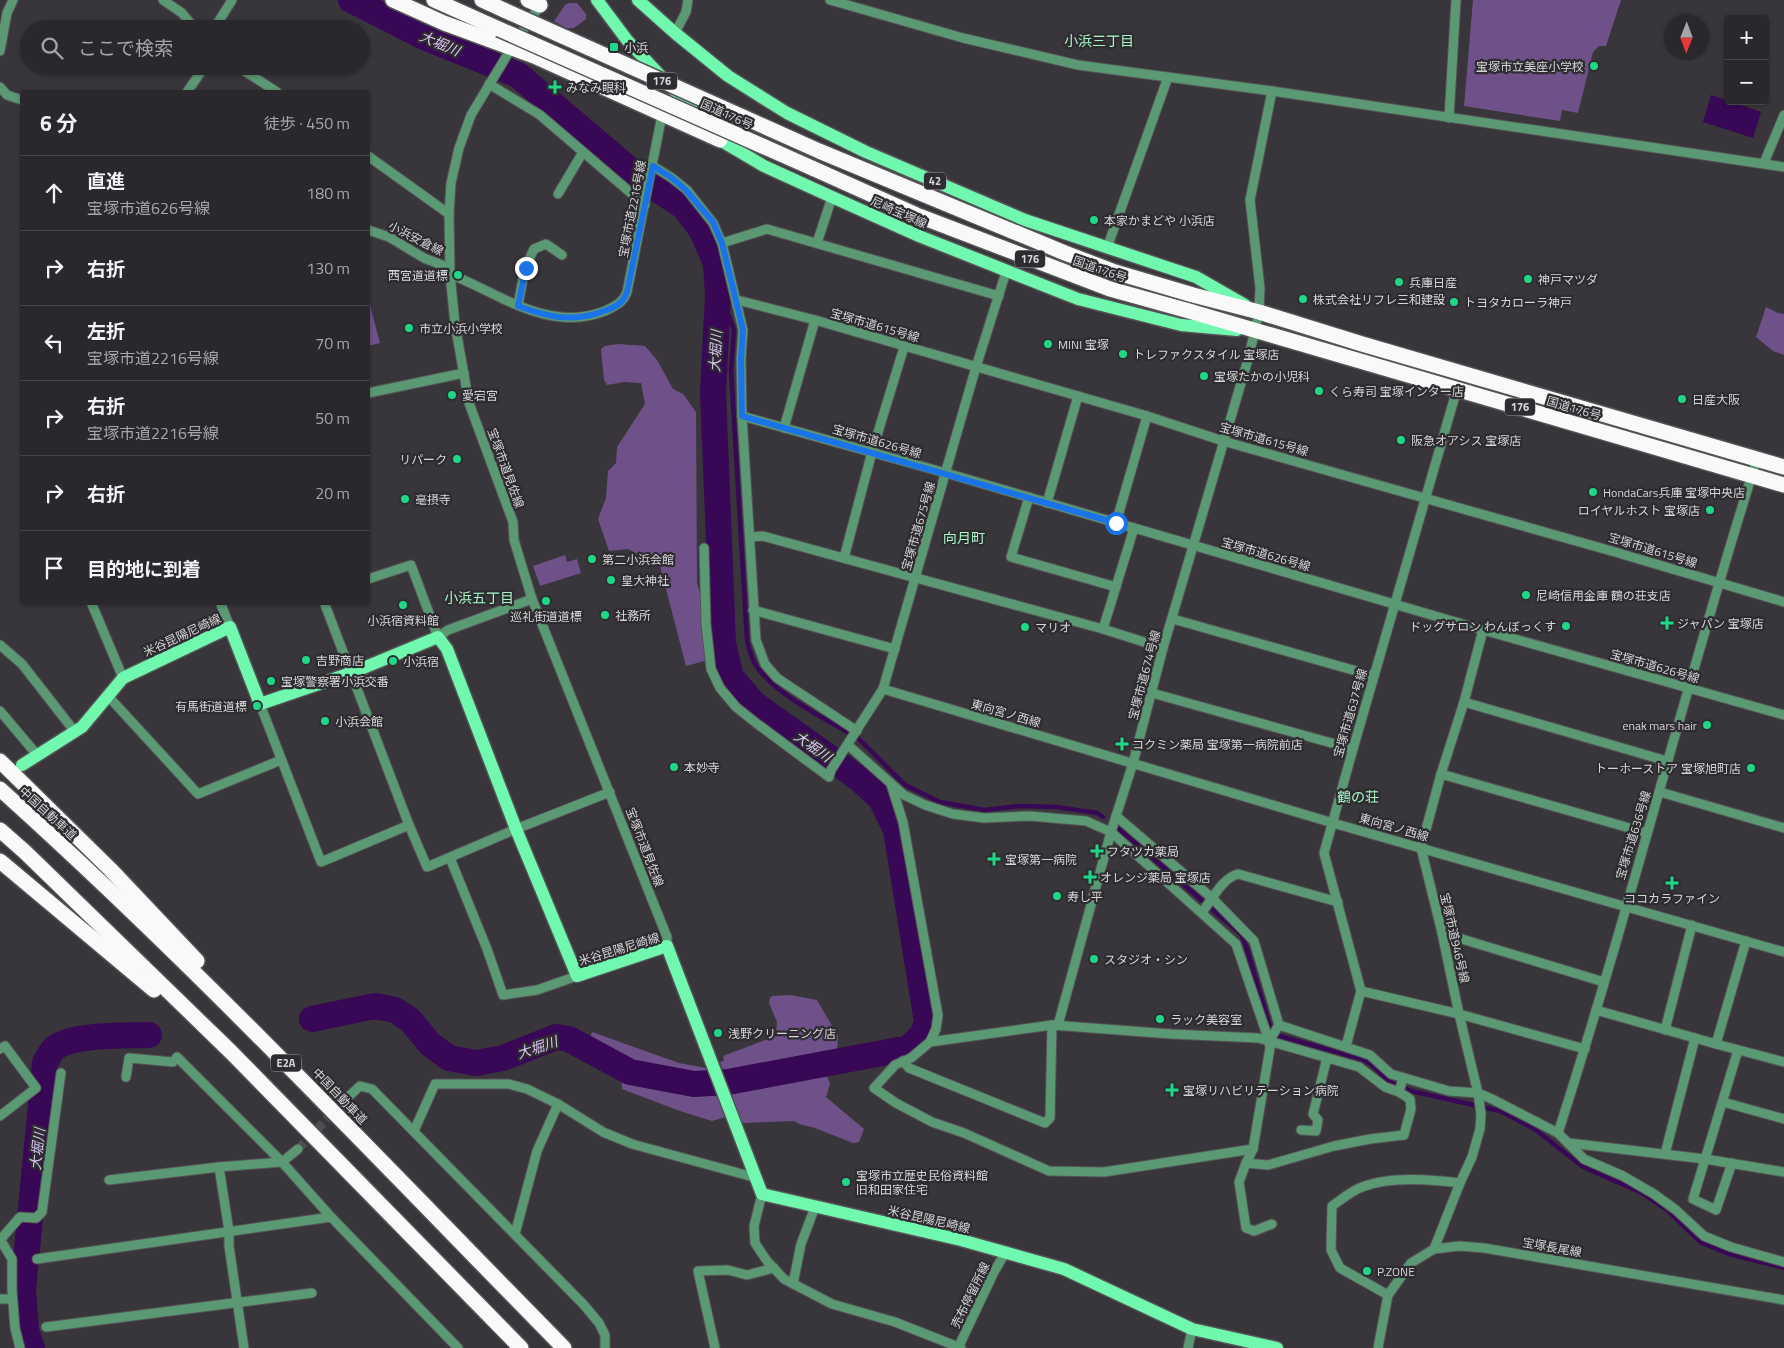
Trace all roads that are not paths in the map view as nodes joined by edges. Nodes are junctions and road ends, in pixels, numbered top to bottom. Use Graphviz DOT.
graph roads {
  1 [pos="13,0"];
  2 [pos="163,0"];
  3 [pos="232,0"];
  4 [pos="393,0"];
  5 [pos="434,0"];
  6 [pos="482,0"];
  7 [pos="597,0"];
  8 [pos="638,0"];
  9 [pos="688,0"];
  10 [pos="830,0"];
  11 [pos="1456,0"];
  12 [pos="537,2"];
  13 [pos="188,20"];
  14 [pos="220,20"];
  15 [pos="675,34"];
  16 [pos="0,51"];
  17 [pos="508,54"];
  18 [pos="199,75"];
  19 [pos="252,75"];
  20 [pos="1168,77"];
  21 [pos="489,84"];
  22 [pos="0,87"];
  23 [pos="188,90"];
  24 [pos="274,90"];
  25 [pos="1272,91"];
  26 [pos="20,99"];
  27 [pos="662,115"];
  28 [pos="1784,115"];
  29 [pos="1449,118"];
  30 [pos="720,140"];
  31 [pos="583,152"];
  32 [pos="370,157"];
  33 [pos="1764,163"];
  34 [pos="1784,167"];
  35 [pos="652,170"];
  36 [pos="558,194"];
  37 [pos="832,197"];
  38 [pos="645,205"];
  39 [pos="449,214"];
  40 [pos="370,231"];
  41 [pos="722,243"];
  42 [pos="817,243"];
  43 [pos="1107,248"];
  44 [pos="562,255"];
  45 [pos="1006,272"];
  46 [pos="450,274"];
  47 [pos="999,296"];
  48 [pos="737,300"];
  49 [pos="518,306"];
  50 [pos="1259,312"];
  51 [pos="815,320"];
  52 [pos="1255,331"];
  53 [pos="904,347"];
  54 [pos="976,367"];
  55 [pos="464,373"];
  56 [pos="1457,389"];
  57 [pos="370,392"];
  58 [pos="1078,396"];
  59 [pos="742,416"];
  60 [pos="1147,416"];
  61 [pos="784,428"];
  62 [pos="1224,441"];
  63 [pos="872,452"];
  64 [pos="1757,459"];
  65 [pos="1784,467"];
  66 [pos="946,473"];
  67 [pos="1751,476"];
  68 [pos="1784,485"];
  69 [pos="1029,497"];
  70 [pos="1426,499"];
  71 [pos="1047,503"];
  72 [pos="1116,523"];
  73 [pos="1134,528"];
  74 [pos="750,537"];
  75 [pos="1194,546"];
  76 [pos="704,548"];
  77 [pos="844,558"];
  78 [pos="370,578"];
  79 [pos="916,578"];
  80 [pos="1719,583"];
  81 [pos="1116,587"];
  82 [pos="532,599"];
  83 [pos="1784,602"];
  84 [pos="1396,604"];
  85 [pos="92,605"];
  86 [pos="221,605"];
  87 [pos="325,605"];
  88 [pos="753,610"];
  89 [pos="1173,619"];
  90 [pos="230,627"];
  91 [pos="1103,629"];
  92 [pos="1483,630"];
  93 [pos="438,637"];
  94 [pos="0,646"];
  95 [pos="1163,648"];
  96 [pos="895,649"];
  97 [pos="350,673"];
  98 [pos="1374,676"];
  99 [pos="123,678"];
  100 [pos="1689,688"];
  101 [pos="883,689"];
  102 [pos="1152,693"];
  103 [pos="108,696"];
  104 [pos="1464,702"];
  105 [pos="260,704"];
  106 [pos="0,711"];
  107 [pos="1784,715"];
  108 [pos="856,731"];
  109 [pos="74,732"];
  110 [pos="846,748"];
  111 [pos="1353,748"];
  112 [pos="38,756"];
  113 [pos="281,760"];
  114 [pos="0,761"];
  115 [pos="1667,761"];
  116 [pos="1133,763"];
  117 [pos="22,765"];
  118 [pos="1441,774"];
  119 [pos="890,783"];
  120 [pos="0,789"];
  121 [pos="610,792"];
  122 [pos="1660,792"];
  123 [pos="1116,816"];
  124 [pos="1333,823"];
  125 [pos="409,825"];
  126 [pos="1784,828"];
  127 [pos="516,829"];
  128 [pos="0,830"];
  129 [pos="1111,832"];
  130 [pos="1647,833"];
  131 [pos="1421,848"];
  132 [pos="450,858"];
  133 [pos="0,861"];
  134 [pos="1338,902"];
  135 [pos="1626,905"];
  136 [pos="1207,906"];
  137 [pos="1692,925"];
  138 [pos="1442,932"];
  139 [pos="1746,941"];
  140 [pos="667,946"];
  141 [pos="1784,952"];
  142 [pos="577,976"];
  143 [pos="1604,982"];
  144 [pos="1361,991"];
  145 [pos="1596,1010"];
  146 [pos="1459,1014"];
  147 [pos="1055,1025"];
  148 [pos="1665,1030"];
  149 [pos="1274,1032"];
  150 [pos="1695,1038"];
  151 [pos="930,1042"];
  152 [pos="1716,1044"];
  153 [pos="1346,1046"];
  154 [pos="0,1049"];
  155 [pos="1585,1049"];
  156 [pos="1738,1050"];
  157 [pos="231,1052"];
  158 [pos="1327,1058"];
  159 [pos="903,1062"];
  160 [pos="1784,1062"];
  161 [pos="61,1073"];
  162 [pos="126,1077"];
  163 [pos="308,1085"];
  164 [pos="1401,1086"];
  165 [pos="1479,1097"];
  166 [pos="347,1098"];
  167 [pos="1723,1102"];
  168 [pos="558,1104"];
  169 [pos="0,1116"];
  170 [pos="1784,1119"];
  171 [pos="1301,1130"];
  172 [pos="414,1131"];
  173 [pos="1558,1133"];
  174 [pos="1569,1143"];
  175 [pos="298,1149"];
  176 [pos="1253,1149"];
  177 [pos="1665,1154"];
  178 [pos="1705,1159"];
  179 [pos="282,1162"];
  180 [pos="1246,1163"];
  181 [pos="1732,1163"];
  182 [pos="219,1166"];
  183 [pos="1784,1172"];
  184 [pos="757,1178"];
  185 [pos="109,1180"];
  186 [pos="1460,1183"];
  187 [pos="762,1194"];
  188 [pos="815,1207"];
  189 [pos="331,1217"];
  190 [pos="1272,1224"];
  191 [pos="229,1231"];
  192 [pos="514,1234"];
  193 [pos="0,1239"];
  194 [pos="1434,1249"];
  195 [pos="1005,1253"];
  196 [pos="37,1259"];
  197 [pos="1784,1262"];
  198 [pos="774,1268"];
  199 [pos="793,1284"];
  200 [pos="312,1293"];
  201 [pos="1388,1295"];
  202 [pos="0,1299"];
  203 [pos="12,1299"];
  204 [pos="1784,1300"];
  205 [pos="238,1302"];
  206 [pos="46,1327"];
  207 [pos="1192,1329"];
  208 [pos="563,1347"];
  209 [pos="604,1347"];
  210 [pos="20,1348"];
  211 [pos="244,1348"];
  212 [pos="458,1348"];
  213 [pos="520,1348"];
  214 [pos="715,1348"];
  215 [pos="959,1348"];
  216 [pos="1188,1348"];
  217 [pos="1278,1348"];
  218 [pos="1378,1348"];
  1 -- 16 [label="street"];
  2 -- 13 [label="street"];
  3 -- 14 [label="street"];
  4 -- 17 [label="highway"];
  5 -- 52 [label="highway, 国道176号 / 176, bridge"];
  6 -- 50 [label="highway, 国道176号 / 176, bridge"];
  7 -- 30 [label="main road, 尼崎宝塚線"];
  8 -- 15 [label="main road, 42"];
  9 -- 15 [label="street"];
  10 -- 20 [label="street"];
  11 -- 29 [label="street"];
  12 -- 17 [label="street, 宝塚市道見佐線"];
  15 -- 43 [label="main road, 42"];
  17 -- 21 [label="street, 宝塚市道見佐線"];
  17 -- 27 [label="highway"];
  18 -- 23 [label="street"];
  19 -- 24 [label="street"];
  20 -- 25 [label="street"];
  20 -- 43 [label="street"];
  21 -- 31 [label="street"];
  21 -- 39 [label="street, 宝塚市道見佐線"];
  22 -- 26 [label="street"];
  25 -- 29 [label="street"];
  25 -- 50 [label="street, 宝塚市道674号線"];
  27 -- 30 [label="highway"];
  27 -- 35 [label="street, 宝塚市道2216号線"];
  28 -- 33 [label="street"];
  29 -- 33 [label="street"];
  30 -- 37 [label="main road, 尼崎宝塚線"];
  31 -- 36 [label="street"];
  31 -- 38 [label="street"];
  32 -- 39 [label="street"];
  33 -- 34 [label="street"];
  35 -- 38 [label="street, 宝塚市道2216号線"];
  35 -- 41 [label="street"];
  37 -- 42 [label="street"];
  37 -- 45 [label="main road, 尼崎宝塚線"];
  38 -- 49 [label="street, 宝塚市道2216号線"];
  39 -- 46 [label="street, 宝塚市道見佐線"];
  40 -- 46 [label="street, 小浜安倉線"];
  41 -- 42 [label="street"];
  41 -- 48 [label="street"];
  42 -- 47 [label="street"];
  43 -- 50 [label="main road, 42"];
  44 -- 49 [label="street"];
  45 -- 47 [label="street, 宝塚市道675号線"];
  45 -- 52 [label="main road, 尼崎宝塚線"];
  46 -- 49 [label="street, 宝塚市道2216号線"];
  46 -- 55 [label="street, 宝塚市道見佐線"];
  47 -- 54 [label="street, 宝塚市道675号線"];
  48 -- 51 [label="street, 宝塚市道615号線"];
  48 -- 59 [label="street"];
  50 -- 52 [label="street, 宝塚市道674号線"];
  50 -- 64 [label="highway, 国道176号 / 176"];
  51 -- 53 [label="street, 宝塚市道615号線"];
  51 -- 61 [label="street"];
  52 -- 56 [label="highway, 国道176号 / 176"];
  52 -- 62 [label="street, 宝塚市道674号線"];
  53 -- 54 [label="street, 宝塚市道615号線"];
  53 -- 63 [label="street"];
  54 -- 58 [label="street, 宝塚市道615号線"];
  54 -- 66 [label="street, 宝塚市道675号線"];
  55 -- 57 [label="street"];
  55 -- 82 [label="street, 宝塚市道見佐線"];
  56 -- 67 [label="highway, 国道176号 / 176"];
  56 -- 70 [label="street, 宝塚市道637号線"];
  58 -- 60 [label="street, 宝塚市道615号線"];
  58 -- 71 [label="street"];
  59 -- 61 [label="street, 宝塚市道626号線"];
  59 -- 74 [label="street"];
  60 -- 62 [label="street, 宝塚市道615号線"];
  60 -- 72 [label="street"];
  61 -- 63 [label="street, 宝塚市道626号線"];
  62 -- 70 [label="street, 宝塚市道615号線"];
  62 -- 75 [label="street, 宝塚市道674号線"];
  63 -- 66 [label="street, 宝塚市道626号線"];
  63 -- 77 [label="street"];
  64 -- 65 [label="highway, 国道176号 / 176"];
  64 -- 67 [label="street, 宝塚市道636号線"];
  66 -- 69 [label="street, 宝塚市道626号線"];
  66 -- 79 [label="street, 宝塚市道675号線"];
  67 -- 68 [label="highway, 国道176号 / 176"];
  67 -- 80 [label="street, 宝塚市道636号線"];
  69 -- 71 [label="street, 宝塚市道626号線"];
  69 -- 81 [label="street"];
  70 -- 80 [label="street, 宝塚市道615号線"];
  70 -- 84 [label="street, 宝塚市道637号線"];
  71 -- 72 [label="street, 宝塚市道626号線"];
  72 -- 73 [label="street, 宝塚市道626号線"];
  73 -- 75 [label="street, 宝塚市道626号線"];
  73 -- 81 [label="street"];
  74 -- 77 [label="street"];
  74 -- 88 [label="street"];
  75 -- 84 [label="street, 宝塚市道626号線"];
  75 -- 89 [label="street, 宝塚市道674号線"];
  76 -- 110 [label="street, 宝塚市道675号線"];
  77 -- 79 [label="street"];
  78 -- 93 [label="street"];
  79 -- 91 [label="street"];
  79 -- 96 [label="street, 宝塚市道675号線"];
  80 -- 83 [label="street, 宝塚市道615号線"];
  80 -- 100 [label="street, 宝塚市道636号線"];
  81 -- 91 [label="street"];
  82 -- 93 [label="street"];
  82 -- 121 [label="street, 宝塚市道見佐線"];
  84 -- 92 [label="street, 宝塚市道626号線"];
  84 -- 98 [label="street, 宝塚市道637号線"];
  85 -- 99 [label="street"];
  86 -- 90 [label="street"];
  87 -- 97 [label="street"];
  88 -- 96 [label="street"];
  88 -- 108 [label="street"];
  89 -- 95 [label="street, 宝塚市道674号線"];
  89 -- 98 [label="street"];
  90 -- 99 [label="main road, 米谷昆陽尼崎線"];
  90 -- 105 [label="main road, 米谷昆陽尼崎線"];
  91 -- 95 [label="street"];
  92 -- 100 [label="street, 宝塚市道626号線"];
  92 -- 104 [label="street, 宝塚市道946号線"];
  93 -- 97 [label="main road"];
  93 -- 127 [label="main road, 米谷昆陽尼崎線"];
  94 -- 109 [label="street"];
  95 -- 102 [label="street, 宝塚市道674号線"];
  96 -- 101 [label="street, 宝塚市道675号線"];
  97 -- 105 [label="main road"];
  97 -- 125 [label="street"];
  98 -- 111 [label="street, 宝塚市道637号線"];
  99 -- 103 [label="main road, 米谷昆陽尼崎線"];
  100 -- 107 [label="street, 宝塚市道626号線"];
  100 -- 115 [label="street, 宝塚市道636号線"];
  101 -- 108 [label="street, 宝塚市道675号線"];
  101 -- 116 [label="street, 東向宮ノ西線"];
  102 -- 111 [label="street"];
  102 -- 116 [label="street, 宝塚市道674号線"];
  103 -- 109 [label="main road, 米谷昆陽尼崎線"];
  103 -- 113 [label="street"];
  104 -- 115 [label="street"];
  104 -- 118 [label="street, 宝塚市道946号線"];
  105 -- 113 [label="street"];
  106 -- 112 [label="street"];
  108 -- 110 [label="street, 宝塚市道675号線"];
  109 -- 112 [label="main road, 米谷昆陽尼崎線"];
  110 -- 119 [label="street"];
  111 -- 124 [label="street, 宝塚市道637号線"];
  112 -- 117 [label="main road, 米谷昆陽尼崎線"];
  113 -- 125 [label="street"];
  114 -- 163 [label="highway"];
  115 -- 122 [label="street, 宝塚市道636号線"];
  116 -- 123 [label="street, 宝塚市道674号線"];
  116 -- 124 [label="street, 東向宮ノ西線"];
  118 -- 130 [label="street"];
  118 -- 131 [label="street, 宝塚市道946号線"];
  119 -- 129 [label="street"];
  119 -- 151 [label="street"];
  120 -- 163 [label="highway, 中国自動車道 / E2A"];
  121 -- 127 [label="street"];
  121 -- 140 [label="street, 宝塚市道見佐線"];
  122 -- 126 [label="street"];
  122 -- 130 [label="street, 宝塚市道636号線"];
  123 -- 129 [label="street, 宝塚市道674号線"];
  123 -- 136 [label="street"];
  124 -- 131 [label="street, 東向宮ノ西線"];
  124 -- 134 [label="street, 宝塚市道637号線"];
  125 -- 132 [label="street"];
  127 -- 132 [label="street"];
  127 -- 142 [label="main road, 米谷昆陽尼崎線"];
  128 -- 157 [label="highway, E2A"];
  129 -- 136 [label="street"];
  129 -- 147 [label="street, 宝塚市道674号線"];
  130 -- 135 [label="street, 宝塚市道636号線"];
  131 -- 135 [label="street, 東向宮ノ西線"];
  131 -- 138 [label="street, 宝塚市道946号線"];
  132 -- 142 [label="street"];
  133 -- 157 [label="highway"];
  134 -- 136 [label="street"];
  134 -- 144 [label="street, 宝塚市道637号線"];
  135 -- 137 [label="street, 東向宮ノ西線"];
  135 -- 143 [label="street, 宝塚市道636号線"];
  136 -- 149 [label="street"];
  136 -- 149 [label="street"];
  137 -- 139 [label="street, 東向宮ノ西線"];
  137 -- 148 [label="street"];
  138 -- 143 [label="street"];
  138 -- 146 [label="street, 宝塚市道946号線"];
  139 -- 141 [label="street, 東向宮ノ西線"];
  139 -- 152 [label="street"];
  140 -- 142 [label="main road, 米谷昆陽尼崎線"];
  140 -- 184 [label="main road, 米谷昆陽尼崎線"];
  143 -- 145 [label="street, 宝塚市道636号線"];
  144 -- 146 [label="street"];
  144 -- 153 [label="street, 宝塚市道637号線"];
  145 -- 148 [label="street"];
  145 -- 155 [label="street, 宝塚市道636号線"];
  146 -- 155 [label="street"];
  146 -- 165 [label="street, 宝塚市道946号線"];
  147 -- 149 [label="street"];
  147 -- 151 [label="street"];
  147 -- 159 [label="street, 宝塚市道674号線"];
  148 -- 150 [label="street"];
  149 -- 153 [label="street"];
  149 -- 158 [label="street"];
  149 -- 176 [label="street"];
  150 -- 152 [label="street"];
  150 -- 177 [label="street"];
  151 -- 159 [label="street"];
  152 -- 156 [label="street"];
  153 -- 164 [label="street"];
  154 -- 169 [label="street"];
  155 -- 173 [label="street, 宝塚市道636号線"];
  156 -- 160 [label="street"];
  156 -- 167 [label="street"];
  157 -- 213 [label="highway, E2A"];
  158 -- 164 [label="street"];
  158 -- 171 [label="street"];
  159 -- 176 [label="street"];
  161 -- 193 [label="street"];
  162 -- 179 [label="street"];
  163 -- 208 [label="highway, 中国自動車道 / E2A"];
  164 -- 165 [label="street"];
  164 -- 180 [label="street"];
  165 -- 173 [label="street"];
  165 -- 186 [label="street, 宝塚市道946号線"];
  166 -- 172 [label="street"];
  167 -- 170 [label="street"];
  167 -- 178 [label="street"];
  168 -- 172 [label="street"];
  168 -- 184 [label="street"];
  168 -- 192 [label="street"];
  172 -- 192 [label="street"];
  173 -- 174 [label="street"];
  174 -- 177 [label="street"];
  174 -- 197 [label="street"];
  175 -- 179 [label="street"];
  176 -- 180 [label="street"];
  177 -- 178 [label="street"];
  178 -- 181 [label="street"];
  178 -- 181 [label="street"];
  179 -- 182 [label="street"];
  179 -- 189 [label="street"];
  180 -- 190 [label="street"];
  181 -- 183 [label="street"];
  182 -- 185 [label="street"];
  182 -- 191 [label="street"];
  184 -- 187 [label="main road, 米谷昆陽尼崎線"];
  186 -- 194 [label="street, 宝塚市道946号線"];
  186 -- 201 [label="street"];
  187 -- 188 [label="main road, 米谷昆陽尼崎線"];
  187 -- 198 [label="street"];
  188 -- 195 [label="main road, 米谷昆陽尼崎線"];
  188 -- 199 [label="street"];
  189 -- 191 [label="street"];
  189 -- 212 [label="street"];
  191 -- 196 [label="street"];
  191 -- 205 [label="street"];
  192 -- 209 [label="street"];
  193 -- 203 [label="street"];
  194 -- 201 [label="street, 宝塚長尾線"];
  194 -- 204 [label="street, 宝塚長尾線"];
  195 -- 207 [label="main road, 米谷昆陽尼崎線"];
  195 -- 215 [label="street, 売布停留所線"];
  198 -- 199 [label="street"];
  198 -- 214 [label="street"];
  199 -- 215 [label="street"];
  200 -- 205 [label="street"];
  201 -- 218 [label="street, 宝塚長尾線"];
  202 -- 203 [label="street"];
  203 -- 210 [label="street"];
  205 -- 206 [label="street"];
  205 -- 211 [label="street"];
  207 -- 216 [label="street"];
  207 -- 217 [label="main road, 米谷昆陽尼崎線"];
}
